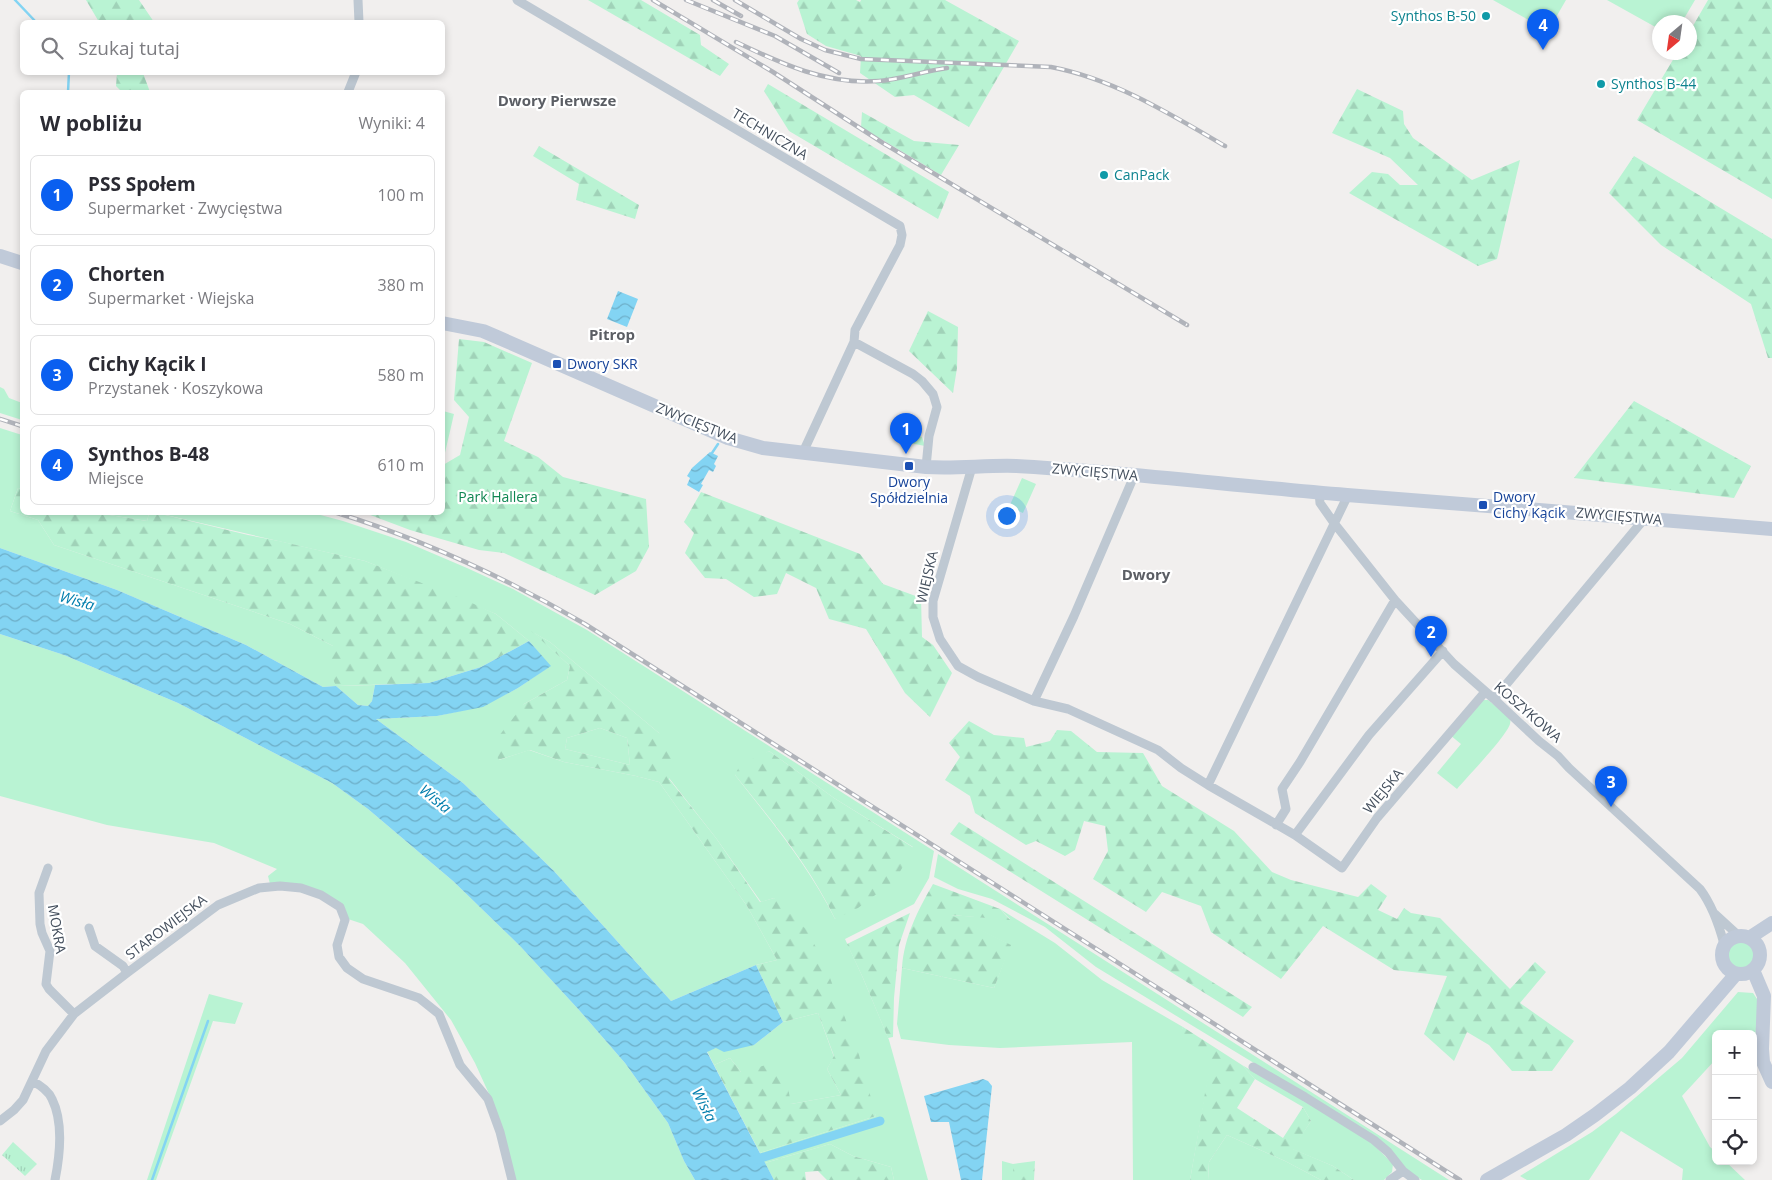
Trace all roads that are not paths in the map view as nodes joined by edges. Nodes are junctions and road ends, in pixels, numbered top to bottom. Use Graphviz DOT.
graph roads {
  1 [pos="358,0"];
  2 [pos="517,0"];
  3 [pos="359,20"];
  4 [pos="355,75"];
  5 [pos="349,90"];
  6 [pos="0,256"];
  7 [pos="20,262"];
  8 [pos="445,324"];
  9 [pos="854,342"];
  10 [pos="804,454"];
  11 [pos="972,467"];
  12 [pos="926,468"];
  13 [pos="1134,476"];
  14 [pos="1319,492"];
  15 [pos="1348,495"];
  16 [pos="1645,518"];
  17 [pos="1334,523"];
  18 [pos="1772,529"];
  19 [pos="1395,600"];
  20 [pos="1443,651"];
  21 [pos="1485,692"];
  22 [pos="1494,699"];
  23 [pos="1034,701"];
  24 [pos="1208,785"];
  25 [pos="1276,825"];
  26 [pos="1295,835"];
  27 [pos="48,868"];
  28 [pos="1713,912"];
  29 [pos="1772,923"];
  30 [pos="89,928"];
  31 [pos="1772,930"];
  32 [pos="1744,937"];
  33 [pos="1724,944"];
  34 [pos="1760,955"];
  35 [pos="1753,970"];
  36 [pos="1731,971"];
  37 [pos="127,973"];
  38 [pos="74,1014"];
  39 [pos="1253,1067"];
  40 [pos="32,1081"];
  41 [pos="1772,1082"];
  42 [pos="0,1121"];
  43 [pos="1403,1171"];
  44 [pos="56,1180"];
  45 [pos="512,1180"];
  46 [pos="1390,1180"];
  47 [pos="1415,1180"];
  48 [pos="1487,1180"];
  1 -- 3 [label="street"];
  2 -- 9 [label="street, TECHNICZNA"];
  4 -- 5 [label="street"];
  6 -- 7 [label="street"];
  8 -- 10 [label="street, ZWYCIĘSTWA"];
  9 -- 10 [label="street, TECHNICZNA"];
  9 -- 12 [label="street"];
  10 -- 12 [label="street, ZWYCIĘSTWA"];
  11 -- 12 [label="street, ZWYCIĘSTWA"];
  11 -- 13 [label="street, ZWYCIĘSTWA"];
  11 -- 23 [label="street, WIEJSKA"];
  13 -- 14 [label="street, ZWYCIĘSTWA"];
  13 -- 23 [label="street"];
  14 -- 15 [label="street, ZWYCIĘSTWA"];
  14 -- 17 [label="street, KOSZYKOWA"];
  15 -- 16 [label="street, ZWYCIĘSTWA"];
  15 -- 17 [label="street"];
  16 -- 18 [label="street, ZWYCIĘSTWA"];
  16 -- 22 [label="street"];
  17 -- 19 [label="street, KOSZYKOWA"];
  17 -- 24 [label="street"];
  19 -- 20 [label="street, KOSZYKOWA"];
  19 -- 25 [label="street"];
  20 -- 21 [label="street, KOSZYKOWA"];
  20 -- 26 [label="street"];
  21 -- 22 [label="street, KOSZYKOWA"];
  21 -- 26 [label="street, WIEJSKA"];
  22 -- 28 [label="street, KOSZYKOWA"];
  23 -- 24 [label="street, WIEJSKA"];
  24 -- 25 [label="street, WIEJSKA"];
  25 -- 26 [label="street, WIEJSKA"];
  27 -- 38 [label="street, MOKRA"];
  28 -- 32 [label="street, KOSZYKOWA"];
  28 -- 33 [label="street, KOSZYKOWA"];
  29 -- 32 [label="street"];
  30 -- 37 [label="street, STAROWIEJSKA"];
  31 -- 34 [label="street"];
  32 -- 33 [label="street"];
  32 -- 34 [label="street"];
  33 -- 36 [label="street"];
  34 -- 35 [label="street"];
  35 -- 36 [label="street"];
  35 -- 41 [label="street"];
  36 -- 48 [label="street"];
  37 -- 38 [label="street, STAROWIEJSKA"];
  37 -- 45 [label="street, STAROWIEJSKA"];
  38 -- 40 [label="street, STAROWIEJSKA"];
  39 -- 43 [label="street"];
  40 -- 42 [label="street, STAROWIEJSKA"];
  40 -- 44 [label="street"];
  43 -- 46 [label="street"];
  43 -- 47 [label="street"];
}
